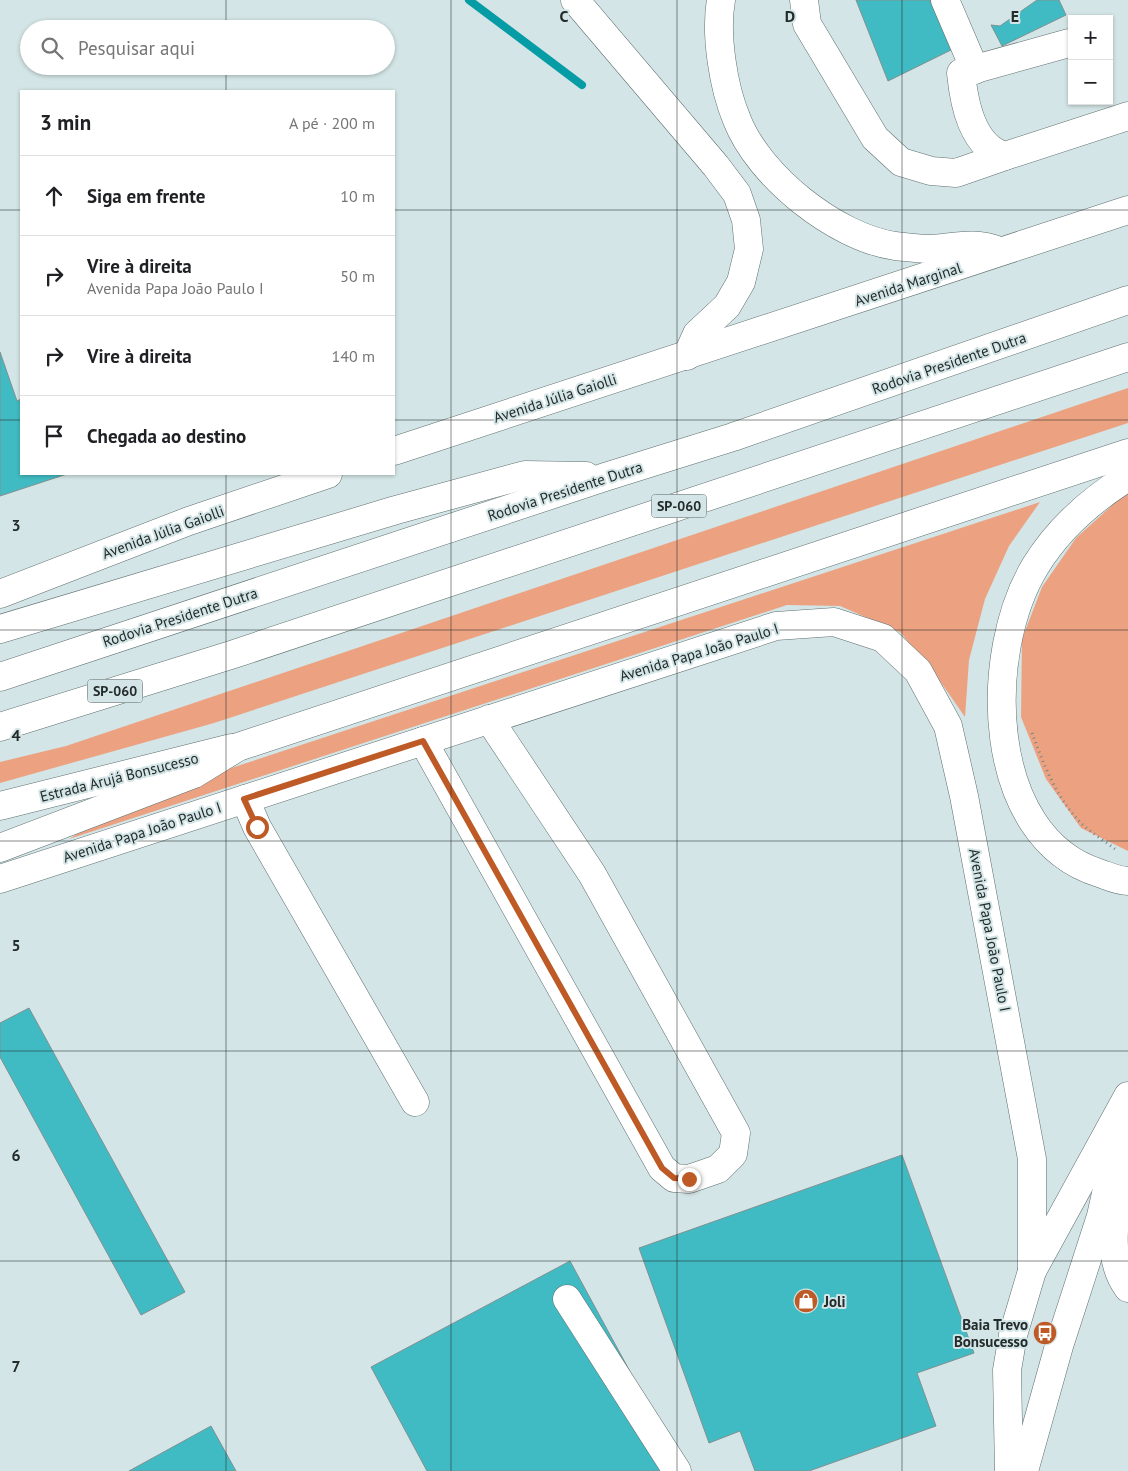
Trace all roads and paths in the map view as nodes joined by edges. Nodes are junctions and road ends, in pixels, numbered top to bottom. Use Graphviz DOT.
graph roads {
  1 [pos="574,0"];
  2 [pos="721,0"];
  3 [pos="804,0"];
  4 [pos="945,0"];
  5 [pos="1068,43"];
  6 [pos="975,70"];
  7 [pos="1128,116"];
  8 [pos="1005,156"];
  9 [pos="1128,210"];
  10 [pos="1002,253"];
  11 [pos="1128,300"];
  12 [pos="687,356"];
  13 [pos="1128,357"];
  14 [pos="395,451"];
  15 [pos="1128,453"];
  16 [pos="325,475"];
  17 [pos="605,477"];
  18 [pos="1128,477"];
  19 [pos="0,594"];
  20 [pos="0,628"];
  21 [pos="0,677"];
  22 [pos="488,719"];
  23 [pos="0,727"];
  24 [pos="1030,728"];
  25 [pos="423,741"];
  26 [pos="238,747"];
  27 [pos="244,799"];
  28 [pos="0,806"];
  29 [pos="0,848"];
  30 [pos="1120,852"];
  31 [pos="0,879"];
  32 [pos="1128,881"];
  33 [pos="1128,1100"];
  34 [pos="415,1102"];
  35 [pos="1128,1160"];
  36 [pos="1032,1271"];
  37 [pos="1128,1288"];
  38 [pos="567,1299"];
  39 [pos="677,1471"];
  40 [pos="1009,1471"];
  41 [pos="1024,1471"];
  1 -- 12 [label="main road"];
  2 -- 10 [label="main road"];
  3 -- 8 [label="main road"];
  4 -- 6 [label="main road"];
  5 -- 6 [label="main road"];
  6 -- 8 [label="main road"];
  7 -- 8 [label="main road"];
  9 -- 10 [label="main road, Avenida Marginal"];
  10 -- 12 [label="main road, Avenida Marginal"];
  11 -- 17 [label="main road, Rodovia Presidente Dutra"];
  12 -- 14 [label="main road, Avenida Júlia Gaiolli"];
  13 -- 23 [label="main road, SP-060"];
  15 -- 26 [label="main road"];
  16 -- 19 [label="main road, Avenida Júlia Gaiolli"];
  17 -- 20 [label="main road"];
  17 -- 21 [label="main road, Rodovia Presidente Dutra"];
  18 -- 32 [label="main road"];
  22 -- 25 [label="main road, Avenida Papa João Paulo I"];
  22 -- 25 [label="main road"];
  22 -- 36 [label="main road, Avenida Papa João Paulo I"];
  24 -- 30 [label="path"];
  25 -- 27 [label="main road, Avenida Papa João Paulo I"];
  26 -- 28 [label="main road, Estrada Arujá Bonsucesso"];
  26 -- 29 [label="main road"];
  27 -- 31 [label="main road, Avenida Papa João Paulo I"];
  27 -- 34 [label="main road"];
  33 -- 36 [label="main road"];
  33 -- 41 [label="main road"];
  35 -- 37 [label="main road"];
  36 -- 40 [label="main road"];
  38 -- 39 [label="main road"];
}
